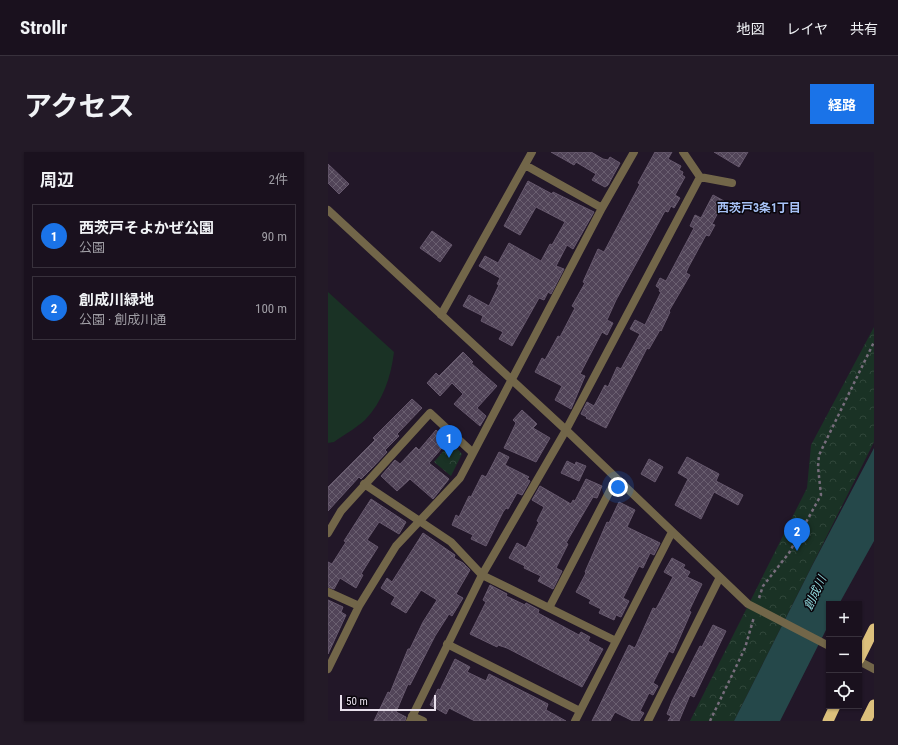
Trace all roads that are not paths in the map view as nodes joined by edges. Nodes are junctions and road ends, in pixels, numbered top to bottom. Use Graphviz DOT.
graph roads {
  1 [pos="532,152"];
  2 [pos="634,152"];
  3 [pos="683,152"];
  4 [pos="525,165"];
  5 [pos="700,177"];
  6 [pos="732,183"];
  7 [pos="602,208"];
  8 [pos="328,210"];
  9 [pos="442,315"];
  10 [pos="511,380"];
  11 [pos="566,430"];
  12 [pos="472,452"];
  13 [pos="616,479"];
  14 [pos="364,484"];
  15 [pos="420,521"];
  16 [pos="672,532"];
  17 [pos="328,534"];
  18 [pos="482,575"];
  19 [pos="720,577"];
  20 [pos="328,592"];
  21 [pos="359,606"];
  22 [pos="549,608"];
  23 [pos="874,629"];
  24 [pos="616,641"];
  25 [pos="447,644"];
  26 [pos="826,644"];
  27 [pos="862,654"];
  28 [pos="862,662"];
  29 [pos="329,664"];
  30 [pos="874,668"];
  31 [pos="874,705"];
  32 [pos="834,709"];
  33 [pos="580,711"];
  34 [pos="411,718"];
  35 [pos="423,721"];
  36 [pos="575,721"];
  37 [pos="648,721"];
  38 [pos="828,721"];
  39 [pos="866,721"];
  1 -- 4 [label="street"];
  2 -- 7 [label="street"];
  3 -- 5 [label="street"];
  4 -- 7 [label="street"];
  4 -- 9 [label="street"];
  5 -- 6 [label="street"];
  5 -- 11 [label="street"];
  7 -- 10 [label="street"];
  8 -- 9 [label="street"];
  9 -- 10 [label="street"];
  10 -- 11 [label="street"];
  10 -- 12 [label="street"];
  11 -- 13 [label="street"];
  11 -- 18 [label="street"];
  12 -- 14 [label="street"];
  12 -- 15 [label="street"];
  13 -- 16 [label="street"];
  13 -- 22 [label="street"];
  14 -- 15 [label="street"];
  14 -- 17 [label="street"];
  15 -- 18 [label="street"];
  15 -- 21 [label="street"];
  16 -- 19 [label="street"];
  16 -- 24 [label="street"];
  18 -- 22 [label="street"];
  18 -- 25 [label="street"];
  19 -- 26 [label="street"];
  19 -- 37 [label="street"];
  20 -- 21 [label="street"];
  21 -- 29 [label="street"];
  22 -- 24 [label="street"];
  23 -- 27 [label="highway"];
  24 -- 33 [label="street"];
  25 -- 33 [label="street"];
  25 -- 34 [label="street"];
  28 -- 30 [label="street"];
  31 -- 39 [label="highway"];
  32 -- 38 [label="highway"];
  33 -- 36 [label="street"];
  34 -- 35 [label="street"];
}
